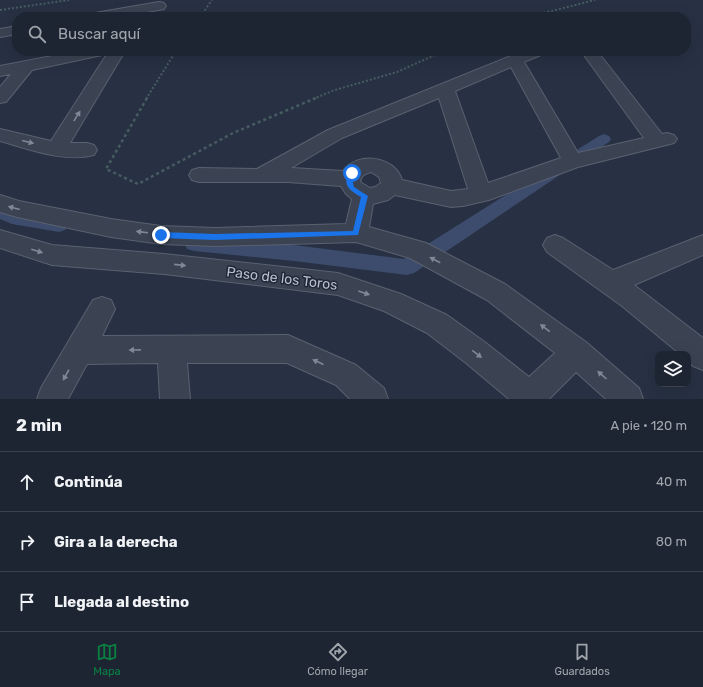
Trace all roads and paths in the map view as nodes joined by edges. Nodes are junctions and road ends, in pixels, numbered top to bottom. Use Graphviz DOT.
graph roads {
  1 [pos="69,0"];
  2 [pos="212,0"];
  3 [pos="595,0"];
  4 [pos="163,3"];
  5 [pos="0,10"];
  6 [pos="119,12"];
  7 [pos="154,12"];
  8 [pos="204,12"];
  9 [pos="548,12"];
  10 [pos="12,31"];
  11 [pos="0,33"];
  12 [pos="77,56"];
  13 [pos="114,56"];
  14 [pos="172,56"];
  15 [pos="433,56"];
  16 [pos="524,56"];
  17 [pos="593,56"];
  18 [pos="514,60"];
  19 [pos="26,66"];
  20 [pos="0,71"];
  21 [pos="445,88"];
  22 [pos="0,98"];
  23 [pos="0,135"];
  24 [pos="56,149"];
  25 [pos="87,150"];
  26 [pos="573,162"];
  27 [pos="199,176"];
  28 [pos="260,176"];
  29 [pos="349,179"];
  30 [pos="392,186"];
  31 [pos="481,194"];
  32 [pos="364,196"];
  33 [pos="0,203"];
  34 [pos="356,233"];
  35 [pos="0,239"];
  36 [pos="703,244"];
  37 [pos="555,245"];
  38 [pos="612,282"];
  39 [pos="102,310"];
  40 [pos="171,349"];
  41 [pos="79,350"];
  42 [pos="576,352"];
  43 [pos="703,356"];
  44 [pos="350,387"];
  45 [pos="531,398"];
  46 [pos="52,399"];
  47 [pos="175,399"];
  48 [pos="373,399"];
  49 [pos="628,399"];
  1 -- 5 [label="path"];
  2 -- 8 [label="path"];
  3 -- 9 [label="path"];
  4 -- 6 [label="street"];
  4 -- 7 [label="street"];
  10 -- 11 [label="street"];
  12 -- 19 [label="street"];
  24 -- 13 [label="street, one-way"];
  14 -- 15 [label="path"];
  16 -- 18 [label="street"];
  17 -- 26 [label="street"];
  18 -- 21 [label="street"];
  18 -- 26 [label="street"];
  19 -- 20 [label="street"];
  19 -- 22 [label="street"];
  21 -- 28 [label="street"];
  21 -- 31 [label="street"];
  23 -- 24 [label="street, one-way"];
  24 -- 25 [label="street"];
  26 -- 31 [label="street"];
  27 -- 28 [label="street"];
  28 -- 29 [label="street"];
  29 -- 30 [label="street"];
  29 -- 32 [label="street"];
  30 -- 31 [label="street"];
  30 -- 32 [label="street"];
  32 -- 34 [label="street"];
  34 -- 33 [label="street, one-way"];
  42 -- 34 [label="street, one-way"];
  35 -- 45 [label="street, Paso de los Toros, one-way"];
  36 -- 38 [label="street"];
  37 -- 38 [label="street"];
  38 -- 43 [label="street"];
  39 -- 41 [label="street"];
  40 -- 41 [label="street, one-way"];
  44 -- 40 [label="street, one-way"];
  40 -- 47 [label="street"];
  41 -- 46 [label="street, one-way"];
  42 -- 45 [label="street"];
  49 -- 42 [label="street, one-way"];
  44 -- 48 [label="street"];
}
